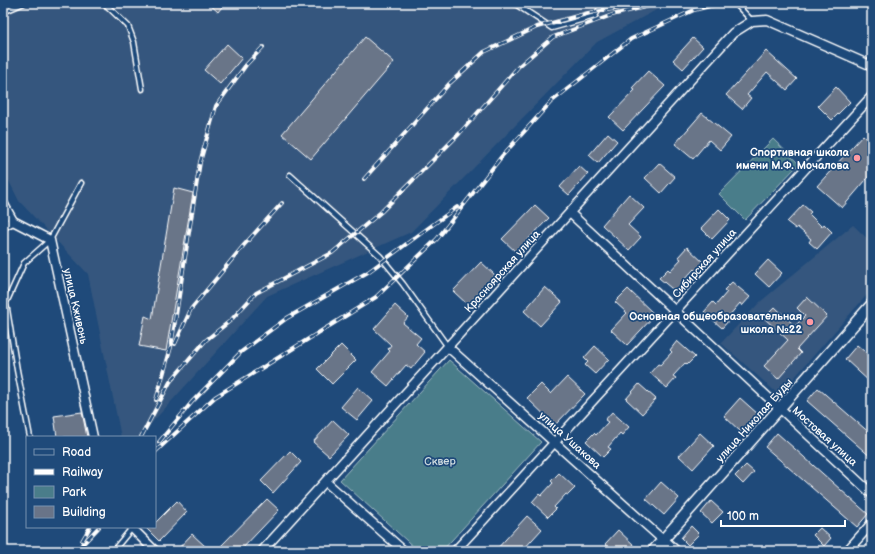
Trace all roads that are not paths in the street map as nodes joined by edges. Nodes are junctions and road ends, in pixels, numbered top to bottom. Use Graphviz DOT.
graph roads {
  1 [pos="24,3"];
  2 [pos="104,3"];
  3 [pos="514,3"];
  4 [pos="603,3"];
  5 [pos="735,3"];
  6 [pos="3,12"];
  7 [pos="752,21"];
  8 [pos="872,66"];
  9 [pos="142,89"];
  10 [pos="872,96"];
  11 [pos="290,175"];
  12 [pos="81,183"];
  13 [pos="3,203"];
  14 [pos="570,213"];
  15 [pos="13,221"];
  16 [pos="3,226"];
  17 [pos="50,240"];
  18 [pos="872,304"];
  19 [pos="675,312"];
  20 [pos="448,347"];
  21 [pos="779,409"];
  22 [pos="30,436"];
  23 [pos="94,436"];
  24 [pos="554,442"];
  25 [pos="326,482"];
  26 [pos="872,494"];
  27 [pos="872,523"];
  28 [pos="131,528"];
  29 [pos="663,540"];
  30 [pos="113,551"];
  31 [pos="155,551"];
  32 [pos="262,551"];
  33 [pos="404,551"];
  34 [pos="455,551"];
  35 [pos="653,551"];
  36 [pos="675,551"];
  37 [pos="847,551"];
  1 -- 6 [label="lane"];
  2 -- 9 [label="lane"];
  3 -- 4 [label="lane"];
  5 -- 7 [label="lane"];
  7 -- 8 [label="street, Красноярская улица"];
  7 -- 14 [label="street, Красноярская улица"];
  10 -- 19 [label="street, Сибирская улица"];
  11 -- 20 [label="lane"];
  12 -- 17 [label="lane"];
  13 -- 15 [label="street"];
  14 -- 19 [label="street, Мостовая улица"];
  14 -- 20 [label="street, Красноярская улица"];
  15 -- 16 [label="street"];
  15 -- 17 [label="street"];
  17 -- 22 [label="lane"];
  17 -- 23 [label="street, улица Кживонь"];
  18 -- 21 [label="street, улица Николая Буды"];
  19 -- 21 [label="street, Мостовая улица"];
  19 -- 24 [label="street, Сибирская улица"];
  20 -- 24 [label="street, улица Ушакова"];
  20 -- 25 [label="street, Красноярская улица"];
  21 -- 26 [label="street, Мостовая улица"];
  21 -- 29 [label="street, улица Николая Буды"];
  24 -- 29 [label="street, улица Ушакова"];
  24 -- 34 [label="street, Сибирская улица"];
  25 -- 32 [label="street, Красноярская улица"];
  25 -- 33 [label="street"];
  27 -- 37 [label="street"];
  28 -- 30 [label="lane"];
  28 -- 31 [label="street"];
  29 -- 35 [label="street, улица Николая Буды"];
  29 -- 36 [label="street, улица Ушакова"];
}
